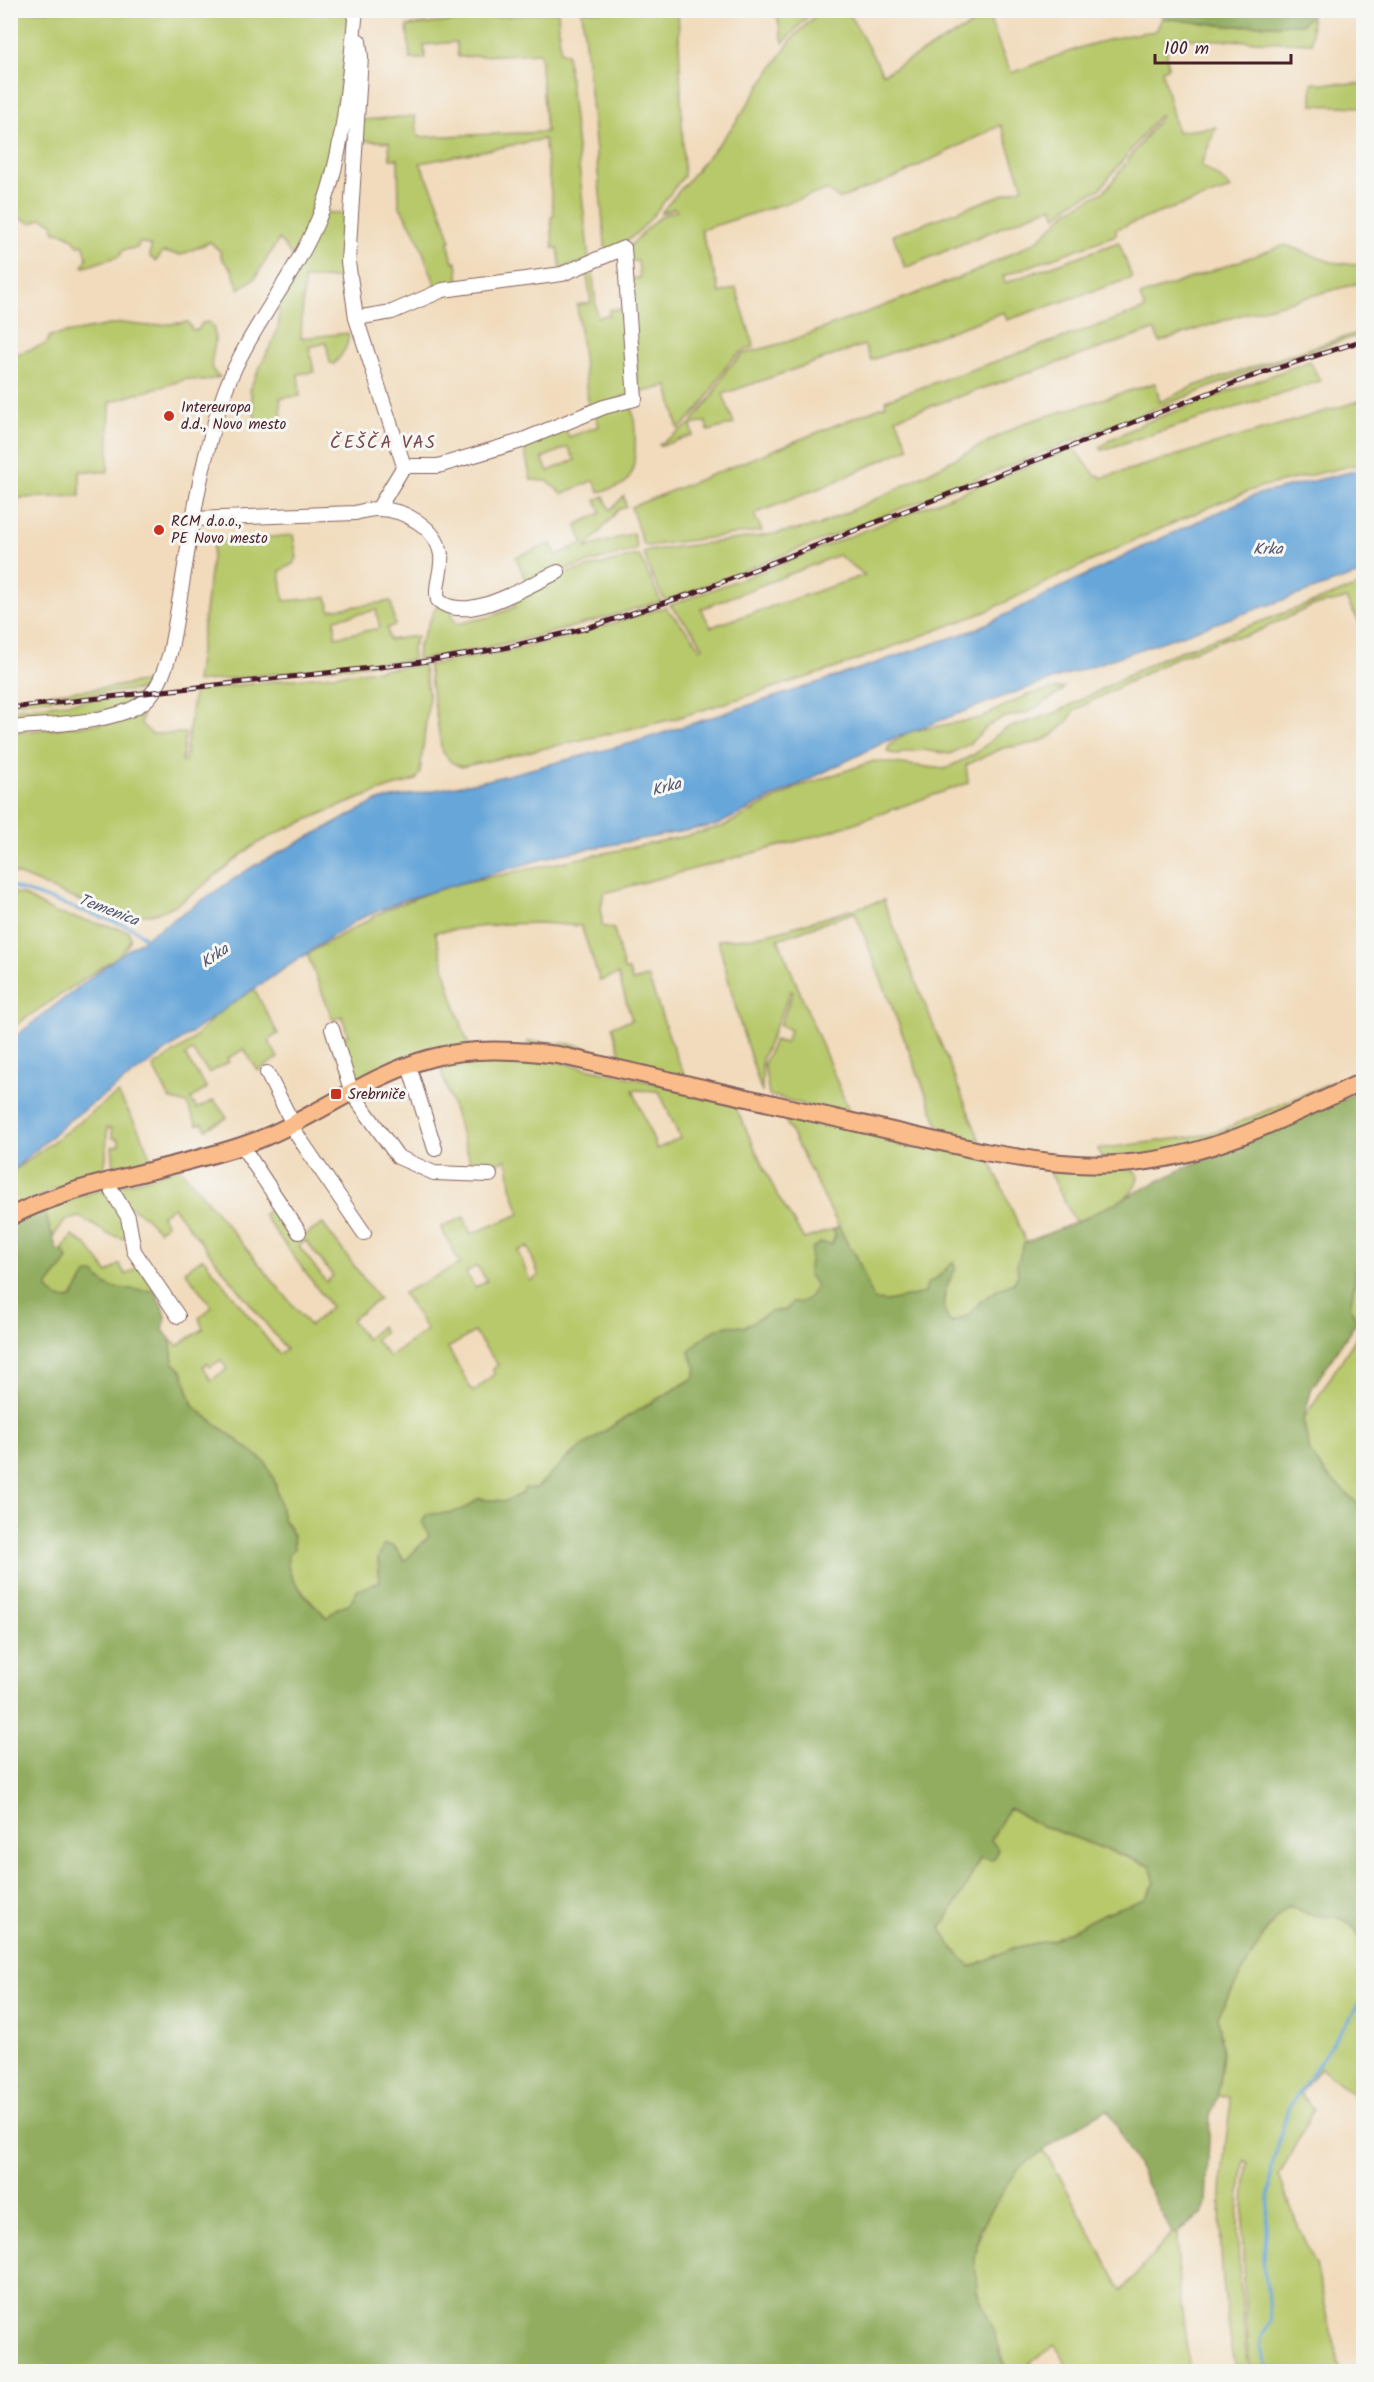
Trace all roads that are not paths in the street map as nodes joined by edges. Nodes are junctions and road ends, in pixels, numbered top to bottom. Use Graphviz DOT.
graph roads {
  1 [pos="356,11"];
  2 [pos="356,318"];
  3 [pos="404,466"];
  4 [pos="378,509"];
  5 [pos="194,519"];
  6 [pos="558,572"];
  7 [pos="10,728"];
  8 [pos="332,1029"];
  9 [pos="408,1066"];
  10 [pos="267,1073"];
  11 [pos="1364,1081"];
  12 [pos="352,1093"];
  13 [pos="292,1125"];
  14 [pos="242,1146"];
  15 [pos="435,1149"];
  16 [pos="490,1175"];
  17 [pos="109,1180"];
  18 [pos="10,1217"];
  19 [pos="299,1232"];
  20 [pos="364,1233"];
  21 [pos="178,1316"];
  1 -- 2 [label="street"];
  1 -- 5 [label="street"];
  2 -- 3 [label="street"];
  2 -- 3 [label="street"];
  3 -- 4 [label="street"];
  4 -- 5 [label="street"];
  4 -- 6 [label="street"];
  5 -- 7 [label="street"];
  8 -- 12 [label="street"];
  9 -- 11 [label="main road"];
  9 -- 12 [label="main road"];
  9 -- 15 [label="street"];
  10 -- 13 [label="street"];
  12 -- 13 [label="main road"];
  12 -- 16 [label="street"];
  13 -- 14 [label="main road"];
  13 -- 20 [label="street"];
  14 -- 17 [label="main road"];
  14 -- 19 [label="street"];
  17 -- 18 [label="main road"];
  17 -- 21 [label="street"];
}
